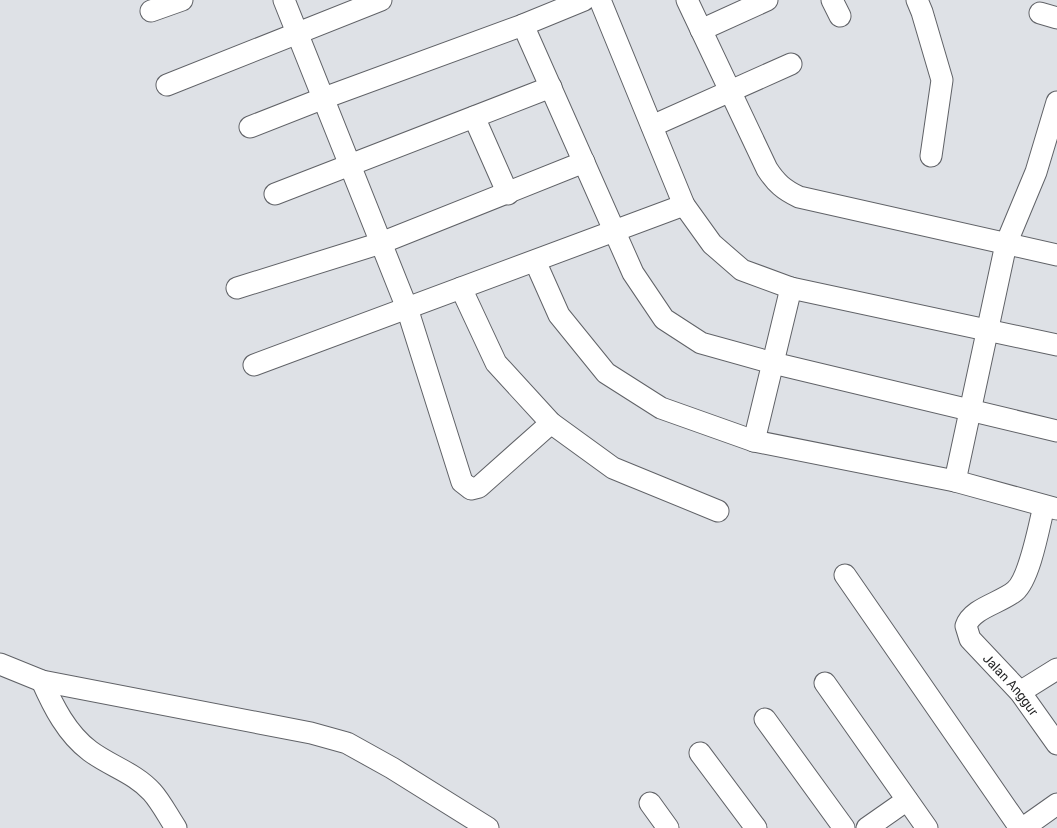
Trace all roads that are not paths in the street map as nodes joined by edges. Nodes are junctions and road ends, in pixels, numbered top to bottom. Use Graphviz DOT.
graph roads {
  1 [pos="182,0"];
  2 [pos="284,0"];
  3 [pos="584,0"];
  4 [pos="600,0"];
  5 [pos="687,0"];
  6 [pos="767,0"];
  7 [pos="916,0"];
  8 [pos="368,2"];
  9 [pos="151,11"];
  10 [pos="523,25"];
  11 [pos="701,30"];
  12 [pos="298,33"];
  13 [pos="791,64"];
  14 [pos="167,85"];
  15 [pos="551,87"];
  16 [pos="730,92"];
  17 [pos="324,98"];
  18 [pos="1057,102"];
  19 [pos="474,117"];
  20 [pos="652,126"];
  21 [pos="250,127"];
  22 [pos="931,156"];
  23 [pos="584,162"];
  24 [pos="350,165"];
  25 [pos="275,194"];
  26 [pos="508,194"];
  27 [pos="684,205"];
  28 [pos="615,231"];
  29 [pos="381,243"];
  30 [pos="1006,244"];
  31 [pos="1057,255"];
  32 [pos="535,261"];
  33 [pos="237,288"];
  34 [pos="461,288"];
  35 [pos="791,288"];
  36 [pos="407,308"];
  37 [pos="988,330"];
  38 [pos="1057,345"];
  39 [pos="773,363"];
  40 [pos="254,365"];
  41 [pos="971,410"];
  42 [pos="551,423"];
  43 [pos="1057,431"];
  44 [pos="754,441"];
  45 [pos="955,481"];
  46 [pos="1050,507"];
  47 [pos="718,511"];
  48 [pos="845,575"];
  49 [pos="0,664"];
  50 [pos="1057,669"];
  51 [pos="42,681"];
  52 [pos="825,683"];
  53 [pos="1020,692"];
  54 [pos="765,719"];
  55 [pos="1057,744"];
  56 [pos="700,753"];
  57 [pos="907,800"];
  58 [pos="650,803"];
  59 [pos="1057,804"];
  60 [pos="176,828"];
  61 [pos="488,828"];
  62 [pos="668,828"];
  63 [pos="756,828"];
  64 [pos="844,828"];
  65 [pos="867,828"];
  66 [pos="927,828"];
  67 [pos="1021,828"];
  1 -- 9 [label="street"];
  2 -- 12 [label="street"];
  3 -- 10 [label="street"];
  4 -- 20 [label="street"];
  5 -- 11 [label="street"];
  6 -- 11 [label="street"];
  7 -- 22 [label="street"];
  8 -- 12 [label="street"];
  10 -- 15 [label="street"];
  10 -- 17 [label="street"];
  11 -- 16 [label="street"];
  12 -- 14 [label="street"];
  12 -- 17 [label="street"];
  13 -- 16 [label="street"];
  15 -- 19 [label="street"];
  15 -- 23 [label="street"];
  16 -- 20 [label="street"];
  16 -- 30 [label="street"];
  17 -- 21 [label="street"];
  17 -- 24 [label="street"];
  18 -- 30 [label="street"];
  19 -- 24 [label="street"];
  19 -- 26 [label="street"];
  20 -- 27 [label="street"];
  23 -- 26 [label="street"];
  23 -- 28 [label="street"];
  24 -- 25 [label="street"];
  24 -- 29 [label="street"];
  26 -- 29 [label="street"];
  27 -- 28 [label="street"];
  27 -- 35 [label="street"];
  28 -- 32 [label="street"];
  28 -- 39 [label="street"];
  29 -- 33 [label="street"];
  29 -- 36 [label="street"];
  30 -- 31 [label="street"];
  30 -- 37 [label="street"];
  32 -- 34 [label="street"];
  32 -- 44 [label="street"];
  34 -- 36 [label="street"];
  34 -- 42 [label="street"];
  35 -- 37 [label="street"];
  35 -- 39 [label="street"];
  36 -- 40 [label="street"];
  36 -- 42 [label="street"];
  37 -- 38 [label="street"];
  37 -- 41 [label="street"];
  39 -- 41 [label="street"];
  39 -- 44 [label="street"];
  41 -- 43 [label="street"];
  41 -- 45 [label="street"];
  42 -- 47 [label="street"];
  44 -- 45 [label="street"];
  45 -- 46 [label="street"];
  46 -- 53 [label="street, Jalan Anggur"];
  48 -- 67 [label="street"];
  49 -- 51 [label="street"];
  50 -- 53 [label="street"];
  51 -- 60 [label="street"];
  51 -- 61 [label="street"];
  52 -- 57 [label="street"];
  53 -- 55 [label="street, Jalan Anggur"];
  54 -- 64 [label="street"];
  56 -- 63 [label="street"];
  57 -- 65 [label="street"];
  57 -- 66 [label="street"];
  58 -- 62 [label="street"];
  59 -- 67 [label="street"];
}
